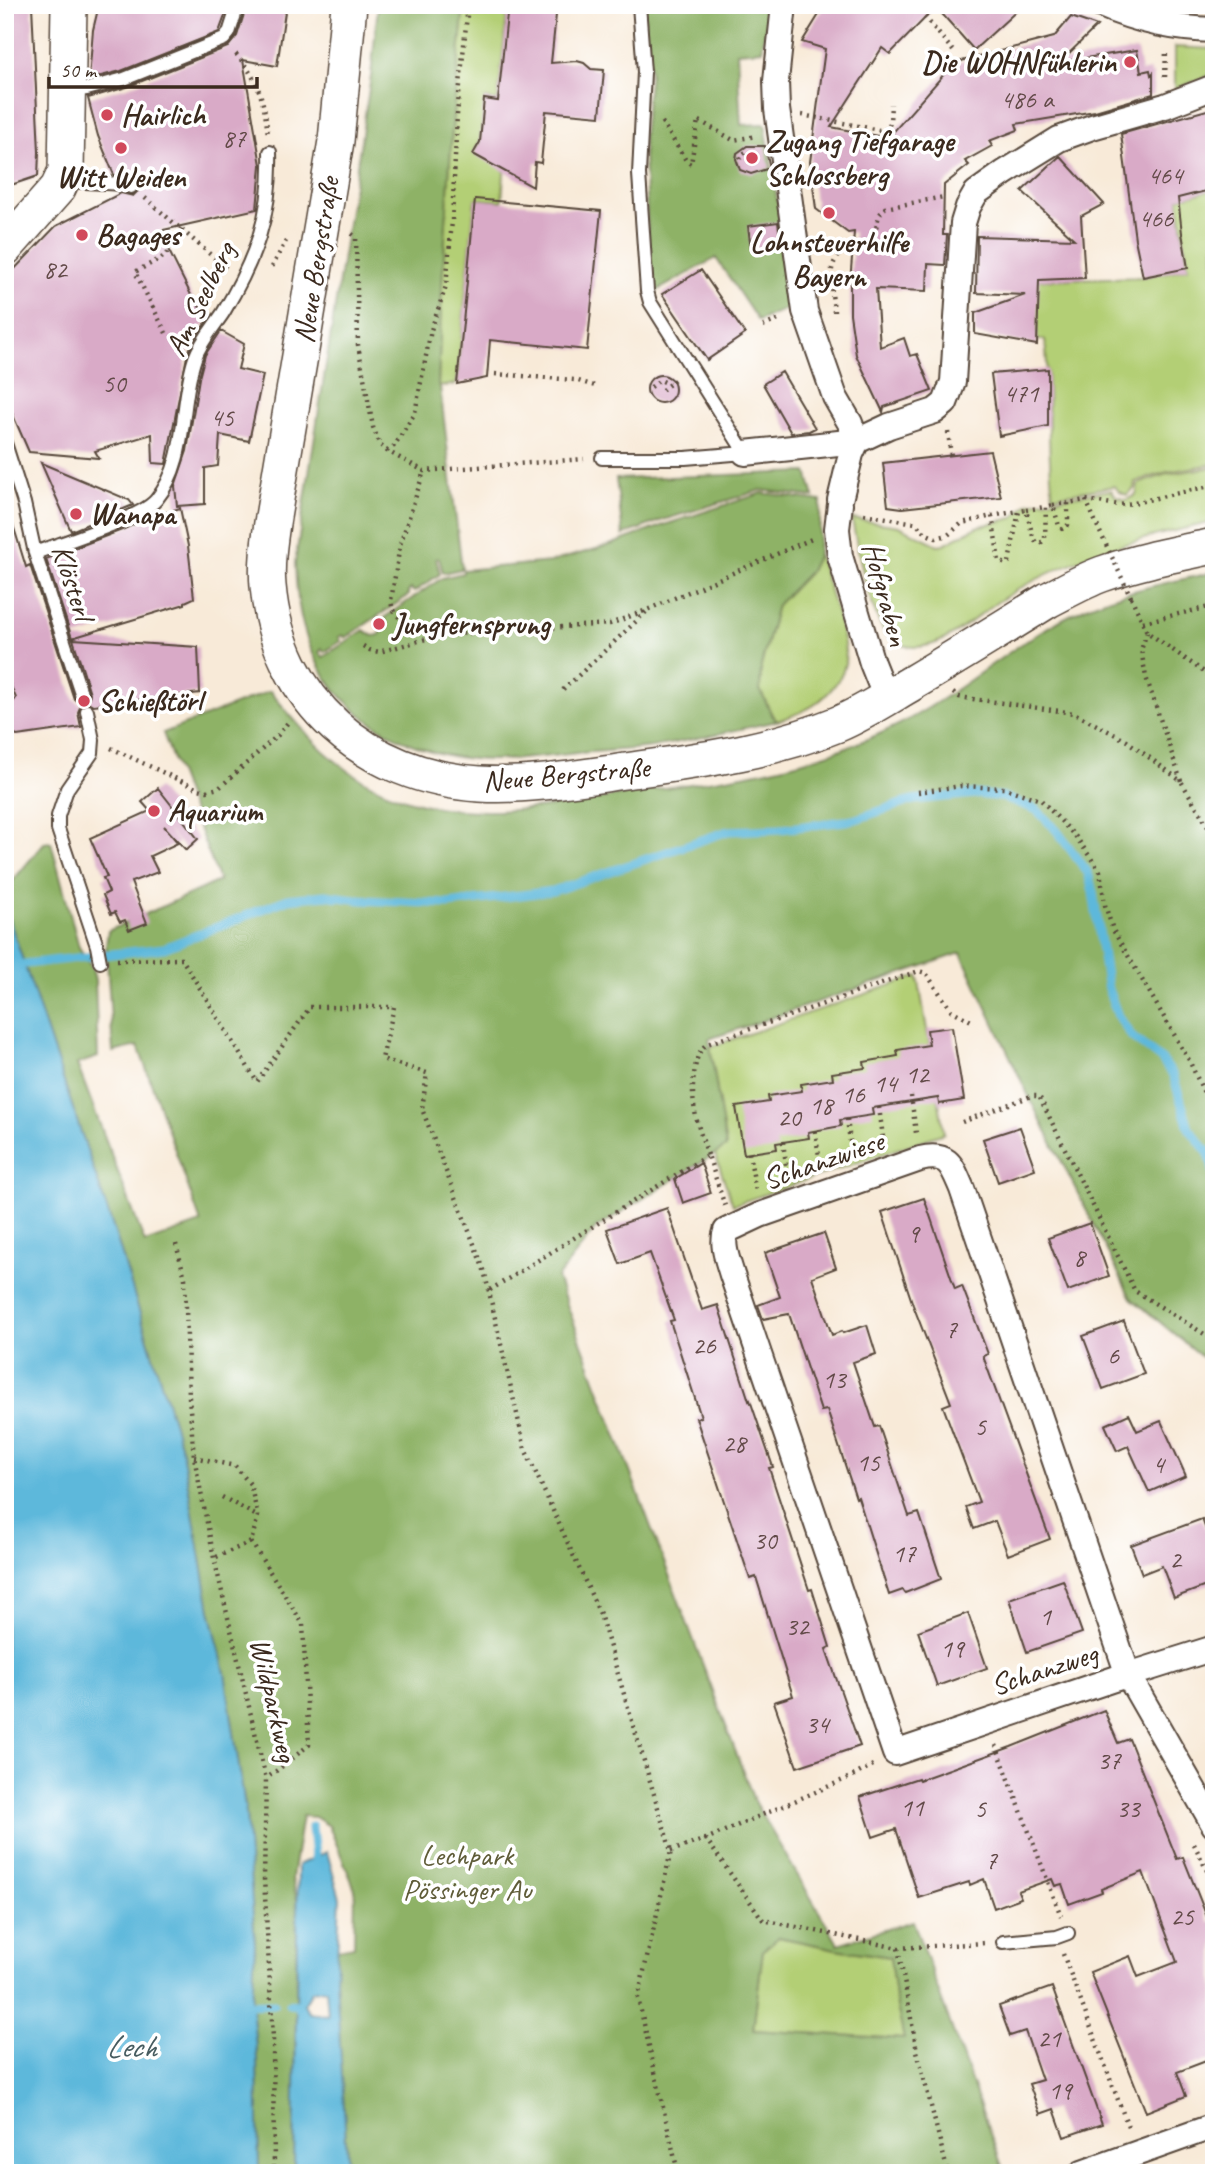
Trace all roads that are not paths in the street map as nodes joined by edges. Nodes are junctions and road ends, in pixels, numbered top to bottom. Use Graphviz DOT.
graph roads {
  1 [pos="69,5"];
  2 [pos="238,5"];
  3 [pos="349,5"];
  4 [pos="639,5"];
  5 [pos="784,5"];
  6 [pos="1101,5"];
  7 [pos="1140,13"];
  8 [pos="1214,30"];
  9 [pos="1214,87"];
  10 [pos="67,91"];
  11 [pos="270,152"];
  12 [pos="62,181"];
  13 [pos="131,187"];
  14 [pos="5,248"];
  15 [pos="857,441"];
  16 [pos="5,443"];
  17 [pos="745,453"];
  18 [pos="602,458"];
  19 [pos="1214,546"];
  20 [pos="35,553"];
  21 [pos="82,696"];
  22 [pos="886,698"];
  23 [pos="87,711"];
  24 [pos="99,955"];
  25 [pos="1214,1648"];
  26 [pos="1128,1675"];
  27 [pos="895,1753"];
  28 [pos="1214,1825"];
  29 [pos="1068,1933"];
  30 [pos="1003,1942"];
  31 [pos="1214,2126"];
  32 [pos="1082,2173"];
  1 -- 10 [label="main road"];
  2 -- 10 [label="lane"];
  3 -- 22 [label="main road, Neue Bergstraße"];
  4 -- 17 [label="lane"];
  5 -- 15 [label="street"];
  6 -- 7 [label="street"];
  7 -- 8 [label="street"];
  9 -- 15 [label="street"];
  10 -- 12 [label="main road"];
  11 -- 20 [label="lane, Am Seelberg"];
  12 -- 13 [label="lane"];
  12 -- 14 [label="main road"];
  15 -- 17 [label="street"];
  15 -- 22 [label="street, Hofgraben"];
  16 -- 20 [label="lane, Klösterl"];
  17 -- 18 [label="lane"];
  19 -- 22 [label="main road, Neue Bergstraße"];
  20 -- 21 [label="lane, Klösterl"];
  23 -- 24 [label="lane"];
  25 -- 26 [label="street, Schanzweg"];
  26 -- 27 [label="street, Schanzweg"];
  26 -- 27 [label="street, Schanzwiese"];
  26 -- 28 [label="street"];
  29 -- 30 [label="lane"];
  31 -- 32 [label="street"];
}
